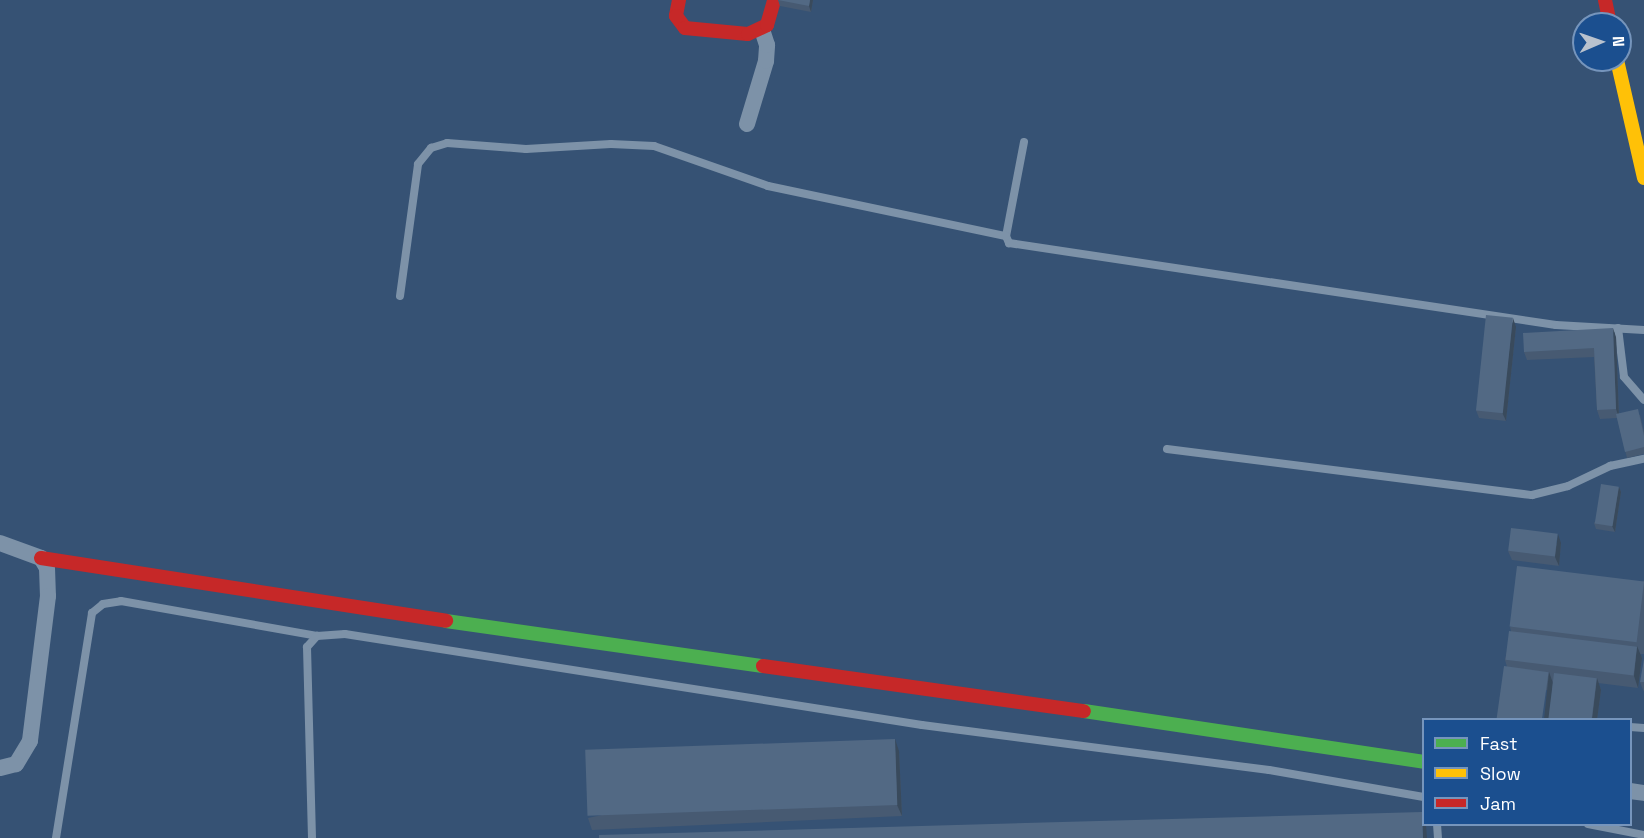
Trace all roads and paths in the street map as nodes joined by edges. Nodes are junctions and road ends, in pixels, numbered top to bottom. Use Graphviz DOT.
graph roads {
  1 [pos="679,0"];
  2 [pos="774,0"];
  3 [pos="762,30"];
  4 [pos="1620,72"];
  5 [pos="747,124"];
  6 [pos="1024,142"];
  7 [pos="1644,178"];
  8 [pos="1006,236"];
  9 [pos="400,296"];
  10 [pos="1618,328"];
  11 [pos="1644,330"];
  12 [pos="1644,399"];
  13 [pos="1167,449"];
  14 [pos="1644,459"];
  15 [pos="0,543"];
  16 [pos="41,558"];
  17 [pos="317,636"];
  18 [pos="1422,762"];
  19 [pos="0,768"];
  20 [pos="1422,797"];
  21 [pos="1594,826"];
  22 [pos="1644,835"];
  23 [pos="56,838"];
  24 [pos="312,838"];
  1 -- 3 [label="street"];
  2 -- 3 [label="street"];
  3 -- 5 [label="street"];
  4 -- 7 [label="street"];
  6 -- 8 [label="lane"];
  8 -- 9 [label="lane"];
  8 -- 10 [label="lane"];
  10 -- 11 [label="lane"];
  10 -- 12 [label="lane"];
  13 -- 14 [label="lane"];
  15 -- 16 [label="street"];
  16 -- 18 [label="street"];
  16 -- 19 [label="street"];
  17 -- 20 [label="lane"];
  17 -- 23 [label="lane"];
  17 -- 24 [label="lane"];
  21 -- 22 [label="lane"];
}
